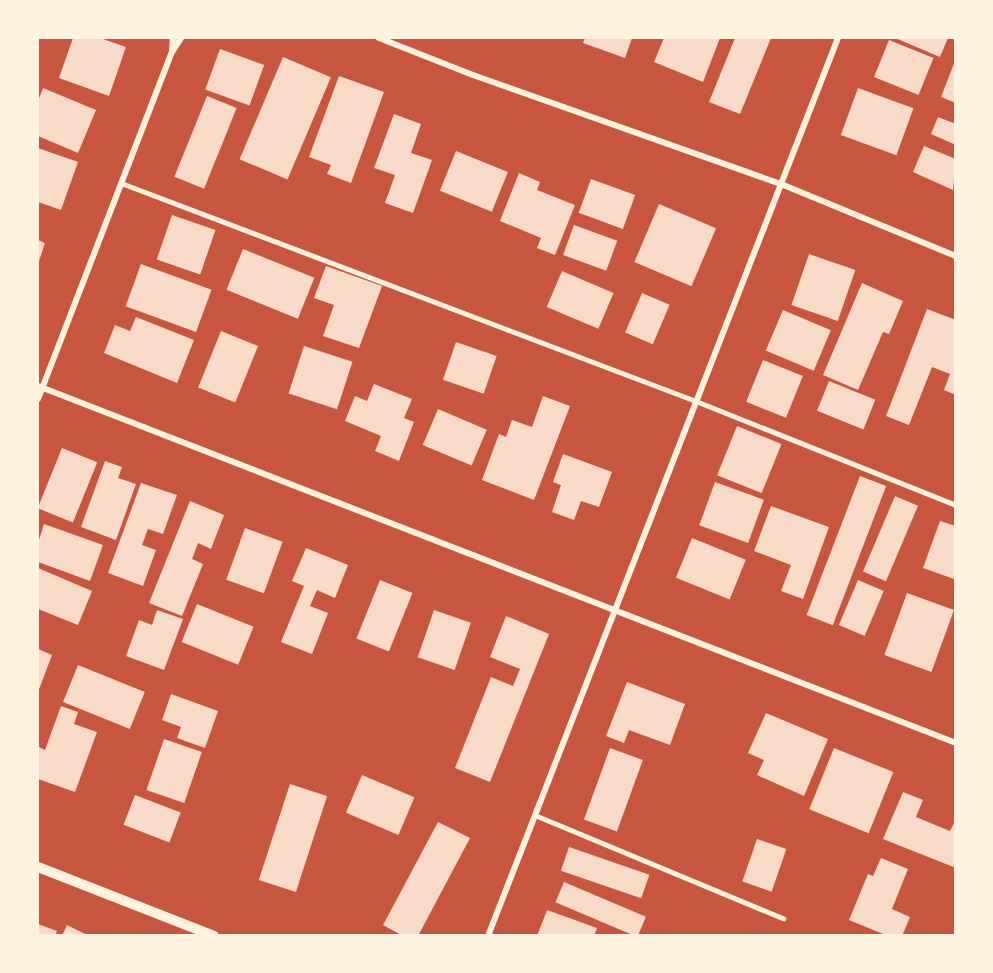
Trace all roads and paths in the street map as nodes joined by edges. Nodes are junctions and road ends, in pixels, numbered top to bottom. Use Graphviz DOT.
graph roads {
  1 [pos="173,38"];
  2 [pos="181,38"];
  3 [pos="379,38"];
  4 [pos="838,38"];
  5 [pos="172,52"];
  6 [pos="124,184"];
  7 [pos="781,184"];
  8 [pos="956,256"];
  9 [pos="40,386"];
  10 [pos="38,399"];
  11 [pos="696,401"];
  12 [pos="956,505"];
  13 [pos="614,610"];
  14 [pos="956,743"];
  15 [pos="535,815"];
  16 [pos="38,867"];
  17 [pos="783,918"];
  18 [pos="214,936"];
  19 [pos="488,936"];
  1 -- 5 [label="street"];
  2 -- 5 [label="street"];
  3 -- 7 [label="street"];
  4 -- 7 [label="street"];
  5 -- 6 [label="street"];
  6 -- 9 [label="street"];
  6 -- 11 [label="lane"];
  7 -- 8 [label="street"];
  7 -- 11 [label="street"];
  9 -- 10 [label="street"];
  9 -- 13 [label="street"];
  11 -- 12 [label="lane"];
  11 -- 13 [label="street"];
  13 -- 14 [label="street"];
  13 -- 15 [label="street"];
  15 -- 17 [label="lane"];
  15 -- 19 [label="street"];
  16 -- 18 [label="street"];
}
